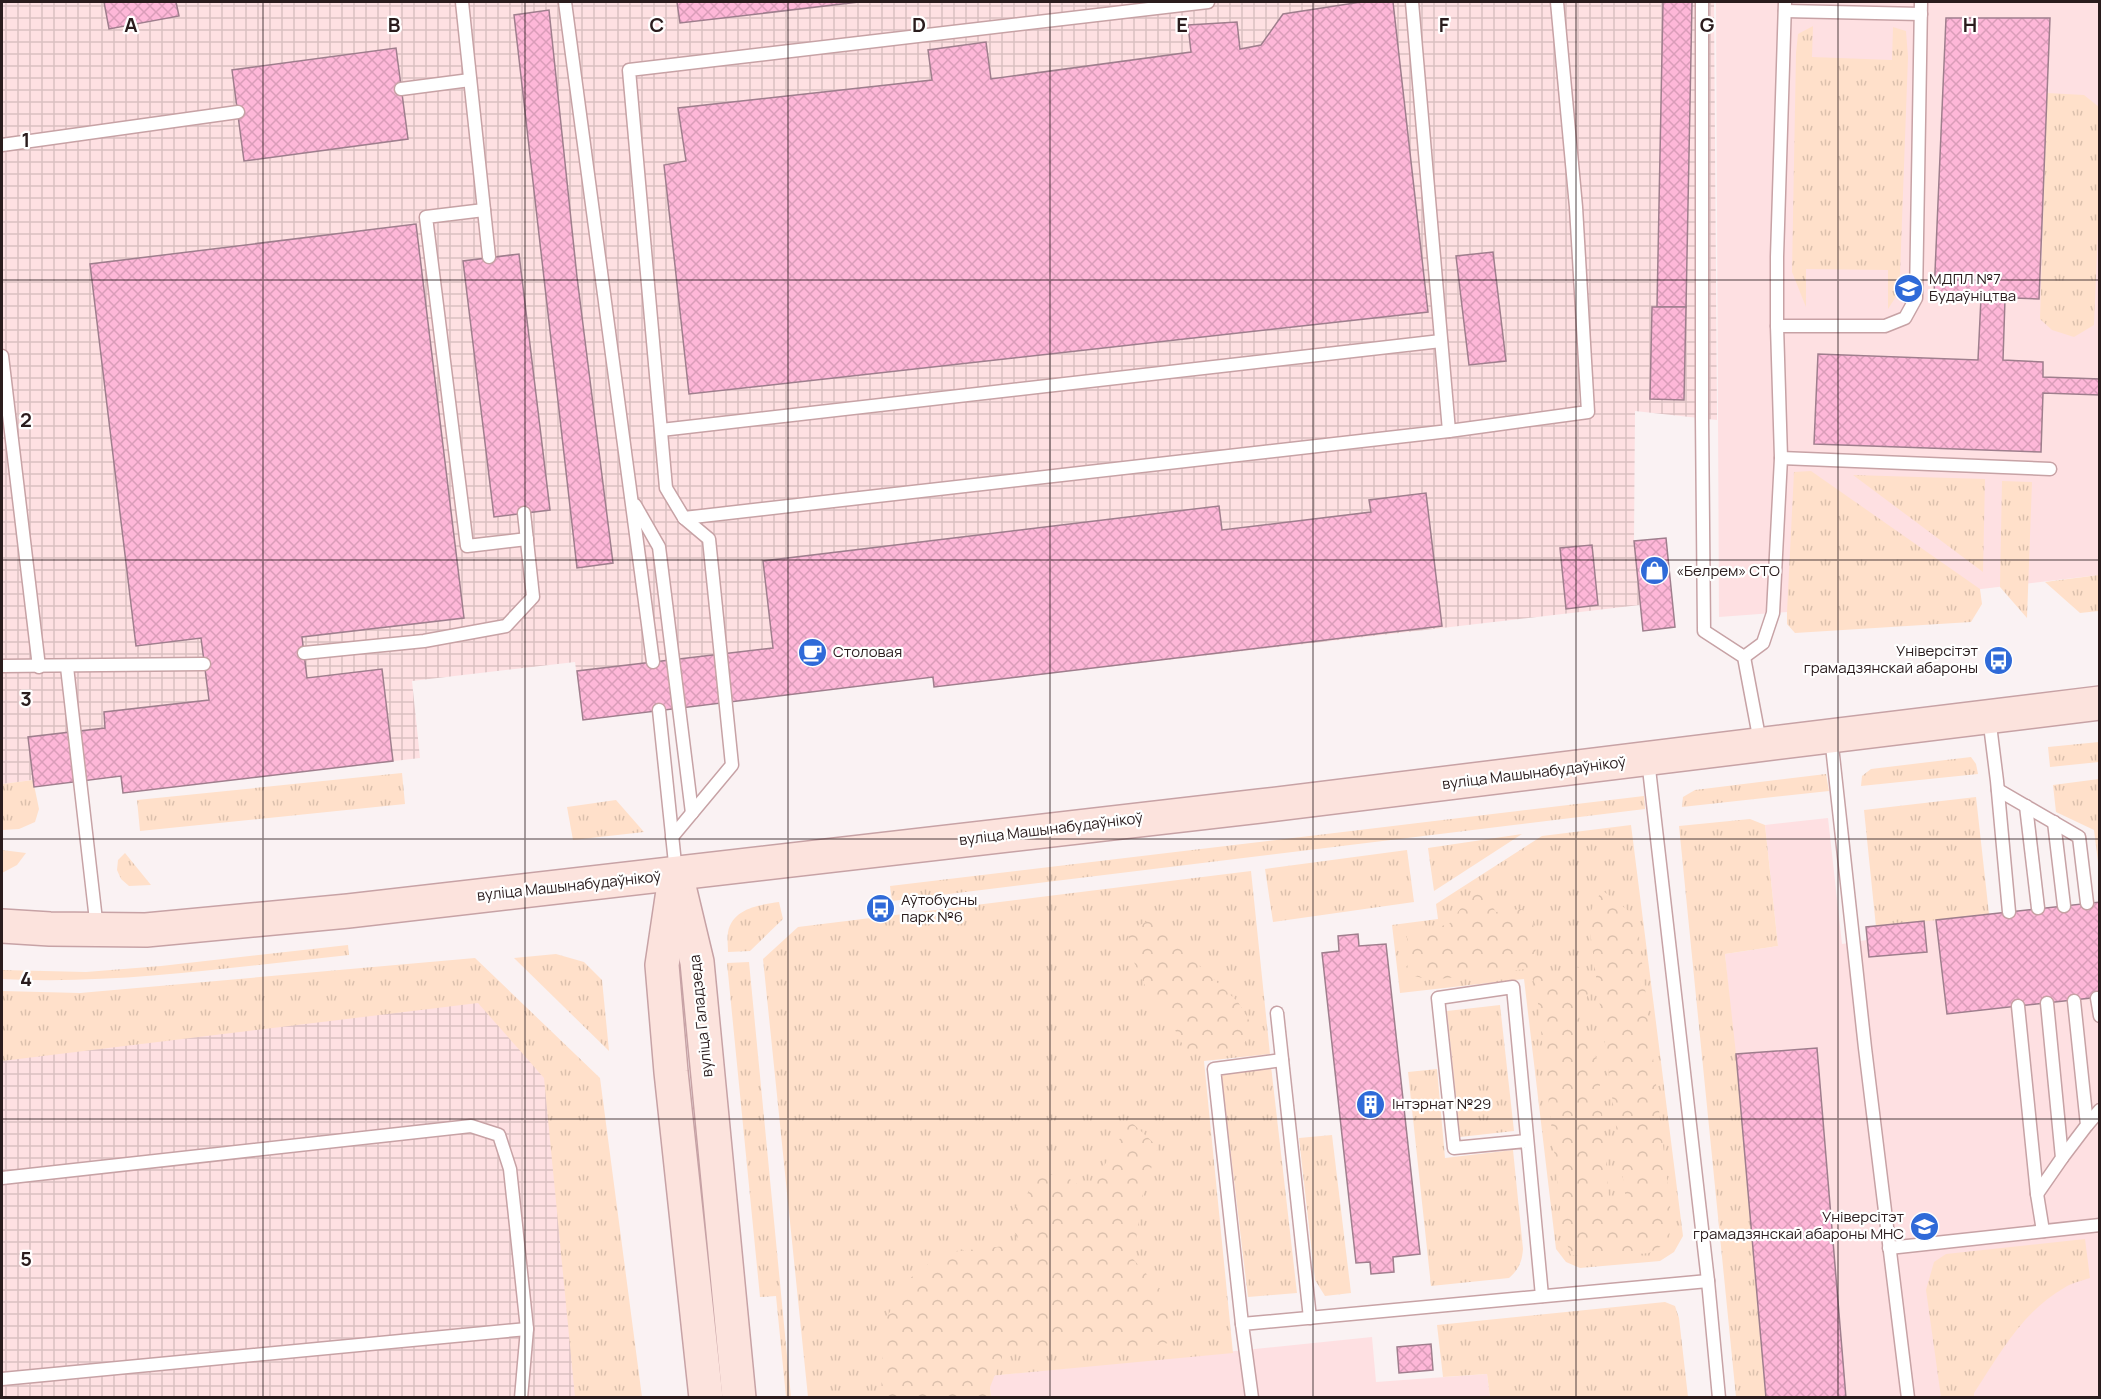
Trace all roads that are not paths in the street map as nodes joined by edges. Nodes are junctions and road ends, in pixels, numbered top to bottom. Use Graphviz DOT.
graph roads {
  1 [pos="462,2"];
  2 [pos="565,2"];
  3 [pos="1208,2"];
  4 [pos="1412,2"];
  5 [pos="1557,2"];
  6 [pos="1702,2"];
  7 [pos="1785,6"];
  8 [pos="1921,8"];
  9 [pos="470,81"];
  10 [pos="401,89"];
  11 [pos="238,112"];
  12 [pos="2,145"];
  13 [pos="484,210"];
  14 [pos="489,257"];
  15 [pos="1777,326"];
  16 [pos="1441,341"];
  17 [pos="2,356"];
  18 [pos="661,430"];
  19 [pos="1449,431"];
  20 [pos="1781,458"];
  21 [pos="2050,469"];
  22 [pos="632,501"];
  23 [pos="524,513"];
  24 [pos="684,518"];
  25 [pos="527,539"];
  26 [pos="304,653"];
  27 [pos="1744,657"];
  28 [pos="653,662"];
  29 [pos="204,664"];
  30 [pos="2,666"];
  31 [pos="39,667"];
  32 [pos="67,667"];
  33 [pos="2100,703"];
  34 [pos="659,710"];
  35 [pos="1989,716"];
  36 [pos="1831,735"];
  37 [pos="1760,744"];
  38 [pos="1648,759"];
  39 [pos="1998,790"];
  40 [pos="2026,806"];
  41 [pos="692,813"];
  42 [pos="2054,822"];
  43 [pos="672,837"];
  44 [pos="676,874"];
  45 [pos="2087,903"];
  46 [pos="2064,906"];
  47 [pos="2038,909"];
  48 [pos="2009,912"];
  49 [pos="2,926"];
  50 [pos="98,930"];
  51 [pos="2097,998"];
  52 [pos="2074,1000"];
  53 [pos="2047,1003"];
  54 [pos="2018,1006"];
  55 [pos="1277,1013"];
  56 [pos="2100,1016"];
  57 [pos="1282,1060"];
  58 [pos="2100,1110"];
  59 [pos="2088,1125"];
  60 [pos="1527,1141"];
  61 [pos="2062,1158"];
  62 [pos="2,1178"];
  63 [pos="2037,1194"];
  64 [pos="2100,1225"];
  65 [pos="2043,1231"];
  66 [pos="1889,1248"];
  67 [pos="1708,1281"];
  68 [pos="1542,1296"];
  69 [pos="1310,1318"];
  70 [pos="1242,1324"];
  71 [pos="527,1329"];
  72 [pos="2,1379"];
  73 [pos="521,1398"];
  74 [pos="706,1398"];
  75 [pos="739,1398"];
  76 [pos="1252,1398"];
  77 [pos="1719,1398"];
  78 [pos="1908,1398"];
  1 -- 9 [label="lane"];
  2 -- 22 [label="lane"];
  3 -- 18 [label="lane"];
  4 -- 16 [label="lane"];
  5 -- 19 [label="lane"];
  6 -- 27 [label="lane"];
  7 -- 8 [label="lane"];
  7 -- 15 [label="lane"];
  8 -- 15 [label="lane"];
  9 -- 10 [label="lane"];
  9 -- 13 [label="lane"];
  11 -- 12 [label="lane"];
  13 -- 14 [label="lane"];
  13 -- 25 [label="lane"];
  15 -- 20 [label="lane"];
  16 -- 18 [label="lane"];
  16 -- 19 [label="lane"];
  17 -- 31 [label="lane"];
  18 -- 24 [label="lane"];
  19 -- 24 [label="lane"];
  20 -- 21 [label="lane"];
  20 -- 27 [label="lane"];
  22 -- 28 [label="lane"];
  22 -- 41 [label="lane"];
  23 -- 25 [label="lane"];
  24 -- 41 [label="lane"];
  25 -- 26 [label="lane"];
  27 -- 37 [label="lane"];
  29 -- 32 [label="lane"];
  30 -- 31 [label="lane"];
  31 -- 32 [label="lane"];
  32 -- 50 [label="lane"];
  33 -- 35 [label="main road, вуліца Машынабудаўнікоў"];
  34 -- 43 [label="lane"];
  35 -- 36 [label="main road, вуліца Машынабудаўнікоў"];
  35 -- 39 [label="lane"];
  36 -- 37 [label="main road, вуліца Машынабудаўнікоў"];
  36 -- 66 [label="lane"];
  37 -- 38 [label="main road, вуліца Машынабудаўнікоў"];
  38 -- 44 [label="main road, вуліца Машынабудаўнікоў"];
  38 -- 67 [label="lane"];
  39 -- 40 [label="lane"];
  39 -- 48 [label="lane"];
  40 -- 42 [label="lane"];
  40 -- 47 [label="lane"];
  41 -- 43 [label="lane"];
  42 -- 45 [label="lane"];
  42 -- 46 [label="lane"];
  43 -- 44 [label="lane"];
  44 -- 50 [label="main road, вуліца Машынабудаўнікоў"];
  44 -- 74 [label="main road, вуліца Галадзеда"];
  44 -- 75 [label="main road, вуліца Галадзеда"];
  49 -- 50 [label="main road, вуліца Машынабудаўнікоў"];
  51 -- 56 [label="lane"];
  52 -- 59 [label="lane"];
  53 -- 61 [label="lane"];
  54 -- 63 [label="lane"];
  55 -- 57 [label="lane"];
  57 -- 69 [label="lane"];
  57 -- 70 [label="lane"];
  58 -- 59 [label="lane"];
  59 -- 61 [label="lane"];
  60 -- 60 [label="lane"];
  60 -- 68 [label="lane"];
  61 -- 63 [label="lane"];
  62 -- 71 [label="lane"];
  63 -- 65 [label="lane"];
  64 -- 65 [label="lane"];
  65 -- 66 [label="lane"];
  66 -- 78 [label="lane"];
  67 -- 68 [label="lane"];
  67 -- 77 [label="lane"];
  68 -- 69 [label="lane"];
  69 -- 70 [label="lane"];
  70 -- 76 [label="lane"];
  71 -- 72 [label="lane"];
  71 -- 73 [label="lane"];
}
